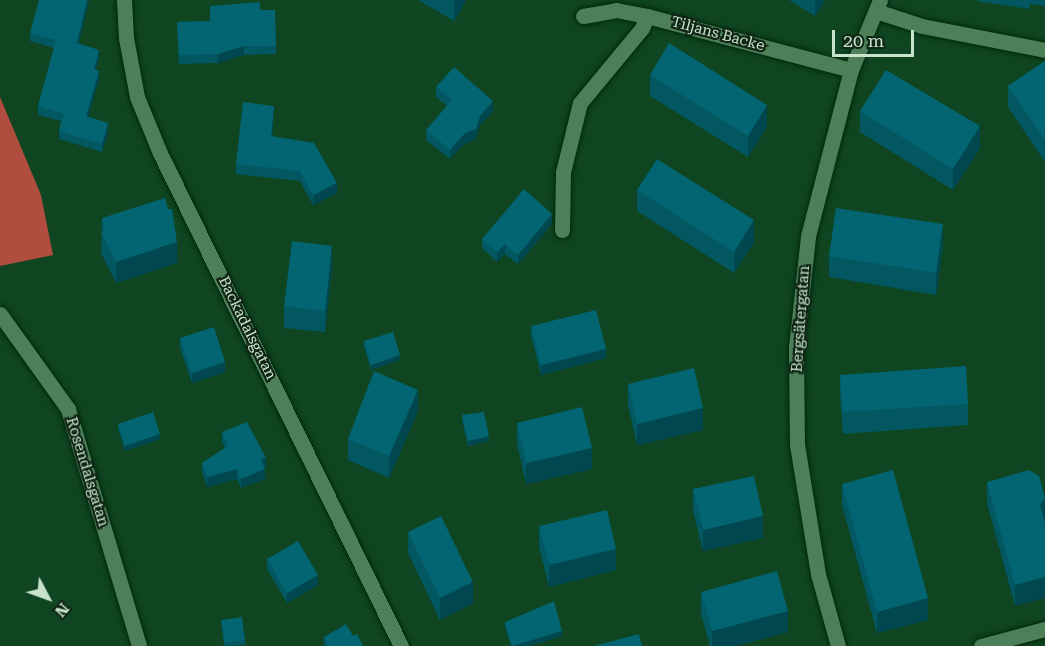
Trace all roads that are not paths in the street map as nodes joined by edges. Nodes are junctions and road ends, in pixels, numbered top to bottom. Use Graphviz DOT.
graph roads {
  1 [pos="124,0"];
  2 [pos="878,6"];
  3 [pos="583,16"];
  4 [pos="647,16"];
  5 [pos="1045,50"];
  6 [pos="851,70"];
  7 [pos="562,230"];
  8 [pos="0,314"];
  9 [pos="1045,629"];
  10 [pos="139,646"];
  11 [pos="401,646"];
  12 [pos="838,646"];
  13 [pos="981,646"];
  1 -- 11 [label="street, Backadalsgatan"];
  2 -- 5 [label="street"];
  2 -- 6 [label="street, Bergsätergatan"];
  3 -- 4 [label="street, Tiljans Backe"];
  4 -- 6 [label="street, Tiljans Backe"];
  4 -- 7 [label="street"];
  6 -- 12 [label="street, Bergsätergatan"];
  8 -- 10 [label="street, Rosendalsgatan"];
  9 -- 13 [label="street"];
}
